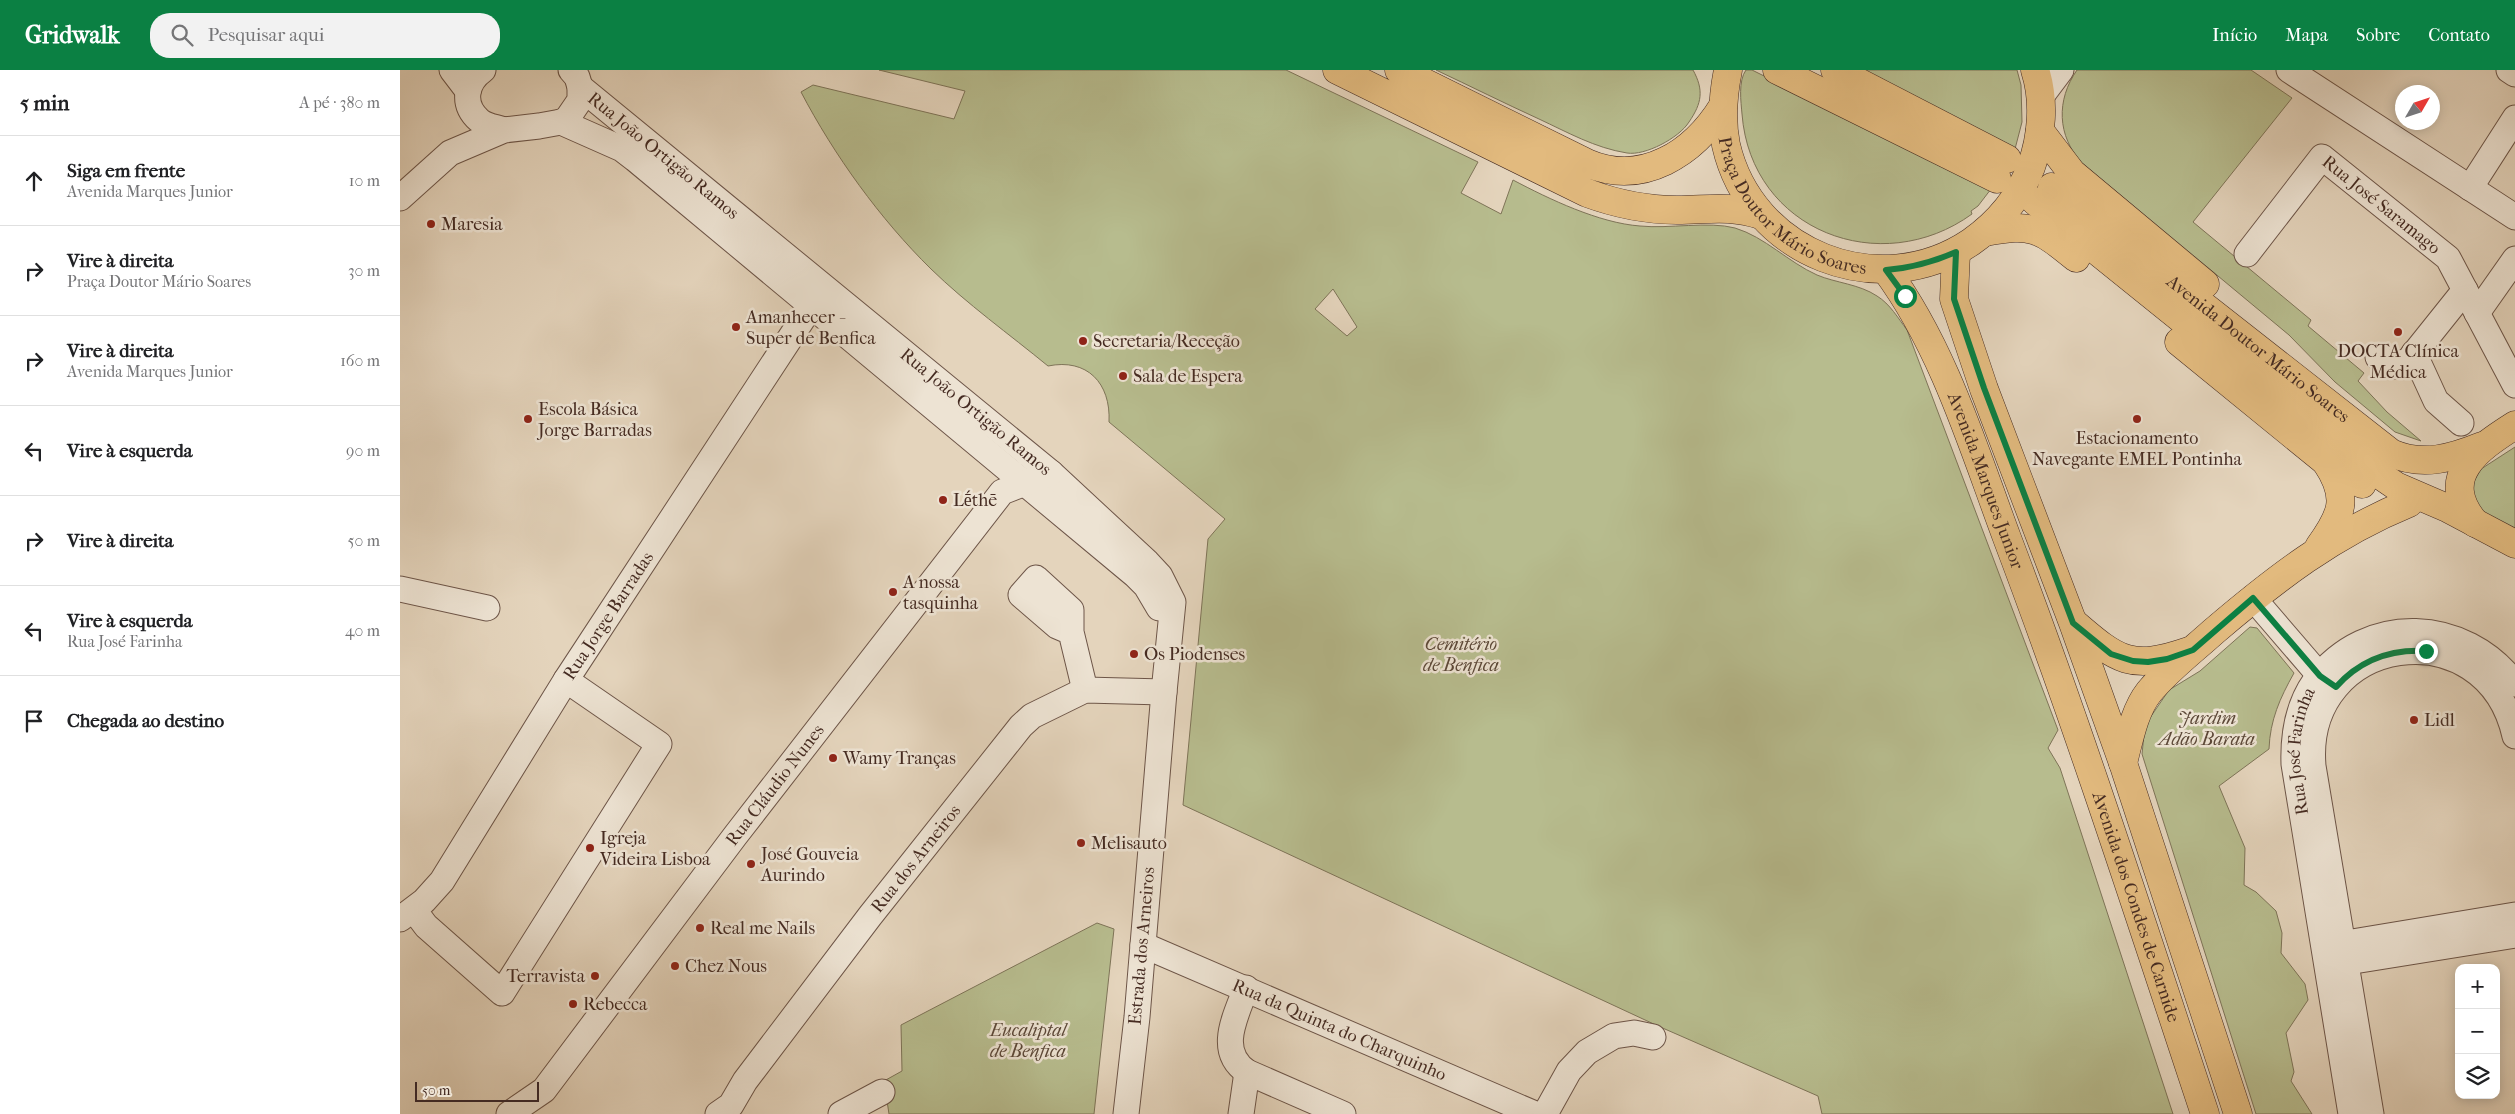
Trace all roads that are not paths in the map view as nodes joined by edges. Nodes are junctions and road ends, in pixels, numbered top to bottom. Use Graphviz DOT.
graph roads {
  1 [pos="452,70"];
  2 [pos="483,70"];
  3 [pos="1337,70"];
  4 [pos="1399,70"];
  5 [pos="1777,70"];
  6 [pos="1835,70"];
  7 [pos="2035,70"];
  8 [pos="2061,70"];
  9 [pos="2289,70"];
  10 [pos="2509,70"];
  11 [pos="2515,74"];
  12 [pos="578,76"];
  13 [pos="1721,84"];
  14 [pos="2040,98"];
  15 [pos="470,101"];
  16 [pos="2515,118"];
  17 [pos="560,122"];
  18 [pos="504,130"];
  19 [pos="2040,132"];
  20 [pos="450,153"];
  21 [pos="2470,188"];
  22 [pos="400,198"];
  23 [pos="1761,214"];
  24 [pos="2515,217"];
  25 [pos="1985,232"];
  26 [pos="1956,252"];
  27 [pos="2247,254"];
  28 [pos="2515,259"];
  29 [pos="1886,270"];
  30 [pos="2465,290"];
  31 [pos="817,298"];
  32 [pos="2477,313"];
  33 [pos="2414,353"];
  34 [pos="2378,357"];
  35 [pos="2515,385"];
  36 [pos="2461,423"];
  37 [pos="2515,426"];
  38 [pos="2363,431"];
  39 [pos="2482,446"];
  40 [pos="2325,461"];
  41 [pos="1051,473"];
  42 [pos="1026,483"];
  43 [pos="2420,502"];
  44 [pos="2475,523"];
  45 [pos="2515,544"];
  46 [pos="2317,550"];
  47 [pos="400,590"];
  48 [pos="2253,598"];
  49 [pos="487,608"];
  50 [pos="2073,623"];
  51 [pos="1171,628"];
  52 [pos="1071,632"];
  53 [pos="2193,650"];
  54 [pos="1169,658"];
  55 [pos="566,680"];
  56 [pos="2328,681"];
  57 [pos="2515,684"];
  58 [pos="1085,690"];
  59 [pos="1164,692"];
  60 [pos="2066,700"];
  61 [pos="2515,736"];
  62 [pos="2123,763"];
  63 [pos="407,915"];
  64 [pos="2515,915"];
  65 [pos="2515,935"];
  66 [pos="1143,945"];
  67 [pos="2334,955"];
  68 [pos="1246,988"];
  69 [pos="1653,1037"];
  70 [pos="1247,1072"];
  71 [pos="882,1092"];
  72 [pos="509,1114"];
  73 [pos="718,1114"];
  74 [pos="841,1114"];
  75 [pos="1126,1114"];
  76 [pos="1241,1114"];
  77 [pos="1344,1114"];
  78 [pos="1536,1114"];
  79 [pos="1545,1114"];
  80 [pos="2205,1114"];
  81 [pos="2238,1114"];
  82 [pos="2351,1114"];
  83 [pos="2371,1114"];
  1 -- 15 [label="street"];
  2 -- 15 [label="street"];
  3 -- 23 [label="main road"];
  4 -- 13 [label="main road"];
  5 -- 6 [label="main road"];
  7 -- 14 [label="main road, Praça Doutor Mário Soares"];
  8 -- 14 [label="street"];
  9 -- 21 [label="street"];
  10 -- 11 [label="street"];
  12 -- 17 [label="street"];
  12 -- 31 [label="street, Rua João Ortigão Ramos"];
  13 -- 23 [label="main road, Praça Doutor Mário Soares"];
  14 -- 19 [label="main road, Praça Doutor Mário Soares"];
  15 -- 18 [label="street"];
  15 -- 20 [label="street"];
  16 -- 21 [label="street"];
  17 -- 18 [label="street"];
  17 -- 31 [label="street, Rua João Ortigão Ramos"];
  18 -- 20 [label="street"];
  19 -- 25 [label="main road, Praça Doutor Mário Soares"];
  19 -- 38 [label="main road"];
  20 -- 22 [label="street"];
  21 -- 24 [label="street"];
  23 -- 29 [label="main road, Praça Doutor Mário Soares"];
  25 -- 26 [label="main road, Praça Doutor Mário Soares"];
  25 -- 40 [label="main road"];
  26 -- 29 [label="main road, Praça Doutor Mário Soares"];
  26 -- 50 [label="main road, Avenida Marques Junior"];
  27 -- 30 [label="street, Rua José Saramago"];
  28 -- 32 [label="street"];
  29 -- 60 [label="main road, Avenida Marques Junior"];
  30 -- 32 [label="street, Rua José Saramago"];
  30 -- 33 [label="street"];
  31 -- 41 [label="street, Rua João Ortigão Ramos"];
  31 -- 42 [label="street, Rua João Ortigão Ramos"];
  31 -- 55 [label="street, Rua Jorge Barradas"];
  32 -- 35 [label="street, Rua José Saramago"];
  33 -- 34 [label="street"];
  33 -- 36 [label="street"];
  37 -- 39 [label="main road"];
  38 -- 39 [label="main road, Avenida Doutor Mário Soares"];
  38 -- 43 [label="main road, Avenida Doutor Mário Soares"];
  39 -- 44 [label="main road"];
  40 -- 43 [label="main road"];
  40 -- 46 [label="main road"];
  41 -- 42 [label="street, Rua Cláudio Nunes"];
  41 -- 51 [label="street, Rua João Ortigão Ramos"];
  42 -- 51 [label="street, Rua João Ortigão Ramos"];
  42 -- 72 [label="street, Rua Cláudio Nunes"];
  43 -- 44 [label="main road"];
  43 -- 46 [label="main road"];
  44 -- 45 [label="main road"];
  46 -- 48 [label="main road"];
  47 -- 49 [label="street"];
  48 -- 53 [label="main road"];
  48 -- 56 [label="street"];
  50 -- 53 [label="main road"];
  50 -- 62 [label="main road, Avenida Marques Junior"];
  51 -- 54 [label="street, Rua João Ortigão Ramos"];
  52 -- 58 [label="street"];
  53 -- 62 [label="main road"];
  54 -- 59 [label="street, Estrada dos Arneiros"];
  55 -- 63 [label="street, Rua Jorge Barradas"];
  55 -- 63 [label="street"];
  56 -- 57 [label="street, Rua José Farinha"];
  56 -- 61 [label="street, Rua José Farinha"];
  56 -- 67 [label="street, Rua José Farinha"];
  58 -- 59 [label="street, Rua dos Arneiros"];
  58 -- 73 [label="street, Rua dos Arneiros"];
  59 -- 66 [label="street, Estrada dos Arneiros"];
  60 -- 80 [label="main road, Avenida dos Condes de Carnide"];
  62 -- 81 [label="main road, Avenida dos Condes de Carnide"];
  64 -- 67 [label="street"];
  65 -- 67 [label="street"];
  66 -- 68 [label="street, Rua da Quinta do Charquinho"];
  66 -- 75 [label="street, Estrada dos Arneiros"];
  67 -- 82 [label="street, Rua José Farinha"];
  67 -- 83 [label="street, Rua José Farinha"];
  68 -- 70 [label="street"];
  68 -- 78 [label="street, Rua da Quinta do Charquinho"];
  69 -- 79 [label="street"];
  70 -- 76 [label="street"];
  70 -- 77 [label="street"];
  71 -- 74 [label="street"];
}
